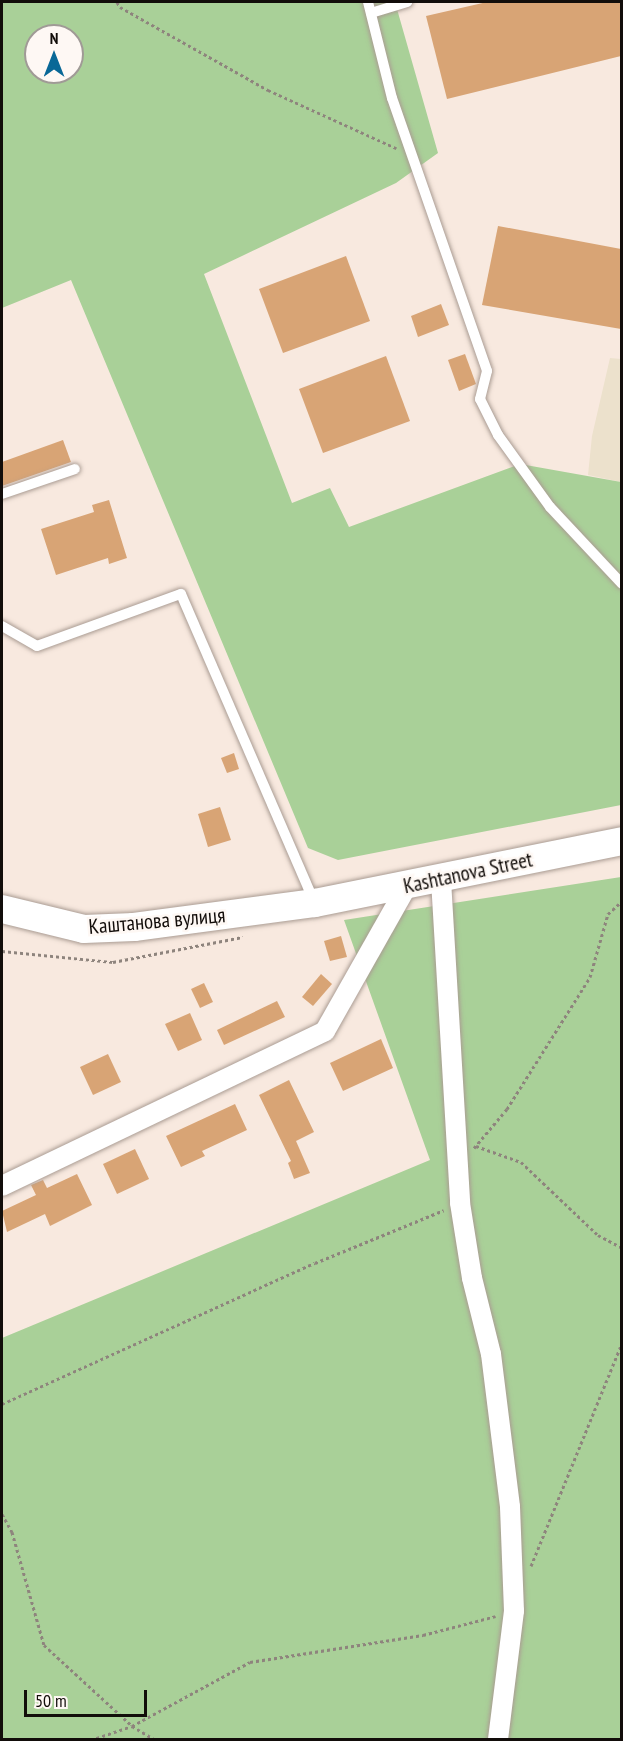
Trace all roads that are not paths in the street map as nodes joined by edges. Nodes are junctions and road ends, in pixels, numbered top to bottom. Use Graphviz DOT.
graph roads {
  1 [pos="407,2"];
  2 [pos="369,7"];
  3 [pos="75,469"];
  4 [pos="2,494"];
  5 [pos="621,584"];
  6 [pos="2,626"];
  7 [pos="621,841"];
  8 [pos="441,880"];
  9 [pos="407,886"];
  10 [pos="315,903"];
  11 [pos="2,909"];
  12 [pos="2,1186"];
  13 [pos="498,1740"];
  1 -- 2 [label="lane"];
  2 -- 5 [label="lane"];
  3 -- 4 [label="lane"];
  6 -- 10 [label="lane"];
  7 -- 8 [label="main road, Kashtanova Street"];
  8 -- 9 [label="main road, Kashtanova Street"];
  8 -- 13 [label="street"];
  9 -- 10 [label="main road, Kashtanova Street"];
  9 -- 12 [label="street"];
  10 -- 11 [label="main road, Каштанова вулиця"];
}
